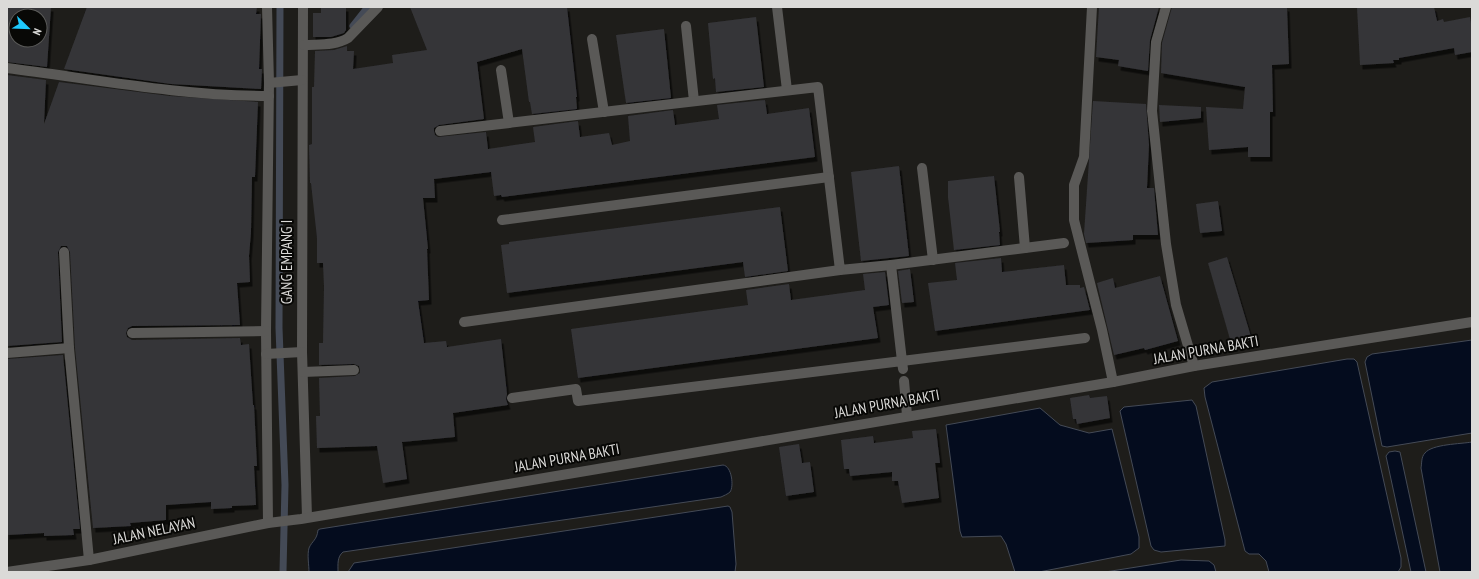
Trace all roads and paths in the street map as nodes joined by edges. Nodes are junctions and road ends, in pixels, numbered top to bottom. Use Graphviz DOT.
graph roads {
  1 [pos="267,7"];
  2 [pos="303,7"];
  3 [pos="378,7"];
  4 [pos="777,7"];
  5 [pos="1092,7"];
  6 [pos="1166,7"];
  7 [pos="686,26"];
  8 [pos="592,39"];
  9 [pos="304,45"];
  10 [pos="7,68"];
  11 [pos="501,70"];
  12 [pos="299,80"];
  13 [pos="272,83"];
  14 [pos="787,90"];
  15 [pos="269,96"];
  16 [pos="694,101"];
  17 [pos="604,112"];
  18 [pos="509,123"];
  19 [pos="440,131"];
  20 [pos="922,168"];
  21 [pos="829,177"];
  22 [pos="1018,177"];
  23 [pos="502,220"];
  24 [pos="1064,243"];
  25 [pos="1025,248"];
  26 [pos="64,252"];
  27 [pos="933,260"];
  28 [pos="891,265"];
  29 [pos="840,270"];
  30 [pos="464,322"];
  31 [pos="1472,322"];
  32 [pos="266,331"];
  33 [pos="132,333"];
  34 [pos="1085,338"];
  35 [pos="69,348"];
  36 [pos="301,352"];
  37 [pos="7,353"];
  38 [pos="266,354"];
  39 [pos="903,365"];
  40 [pos="1194,366"];
  41 [pos="354,370"];
  42 [pos="303,372"];
  43 [pos="904,381"];
  44 [pos="1113,382"];
  45 [pos="512,398"];
  46 [pos="907,415"];
  47 [pos="304,518"];
  48 [pos="271,522"];
  49 [pos="89,560"];
  50 [pos="36,570"];
  51 [pos="7,572"];
  1 -- 13 [label="street"];
  2 -- 9 [label="street, GANG EMPANG I"];
  3 -- 9 [label="street"];
  4 -- 14 [label="street"];
  5 -- 44 [label="street"];
  6 -- 40 [label="street"];
  7 -- 16 [label="street"];
  8 -- 17 [label="street"];
  9 -- 12 [label="street, GANG EMPANG I"];
  10 -- 15 [label="street"];
  11 -- 18 [label="street"];
  12 -- 13 [label="street"];
  12 -- 36 [label="street, GANG EMPANG I"];
  13 -- 15 [label="street"];
  14 -- 16 [label="street"];
  14 -- 21 [label="street"];
  15 -- 32 [label="street"];
  16 -- 17 [label="street"];
  17 -- 18 [label="street"];
  18 -- 19 [label="street"];
  20 -- 27 [label="street"];
  21 -- 23 [label="street"];
  21 -- 29 [label="street"];
  22 -- 25 [label="street"];
  24 -- 25 [label="street"];
  25 -- 27 [label="street"];
  26 -- 35 [label="street"];
  27 -- 28 [label="street"];
  28 -- 29 [label="street"];
  28 -- 39 [label="street"];
  29 -- 30 [label="street"];
  31 -- 40 [label="street, JALAN PURNA BAKTI"];
  32 -- 33 [label="street"];
  32 -- 38 [label="street"];
  34 -- 39 [label="street"];
  35 -- 37 [label="street"];
  35 -- 49 [label="street"];
  36 -- 38 [label="street"];
  36 -- 42 [label="street, GANG EMPANG I"];
  38 -- 48 [label="street"];
  39 -- 45 [label="street"];
  40 -- 44 [label="street, JALAN PURNA BAKTI"];
  41 -- 42 [label="street"];
  42 -- 47 [label="street, GANG EMPANG I"];
  43 -- 46 [label="street"];
  44 -- 46 [label="street, JALAN PURNA BAKTI"];
  46 -- 47 [label="street, JALAN PURNA BAKTI"];
  47 -- 48 [label="street, JALAN NELAYAN"];
  48 -- 49 [label="street, JALAN NELAYAN"];
  49 -- 50 [label="street, JALAN NELAYAN"];
  50 -- 51 [label="street, JALAN NELAYAN"];
}
